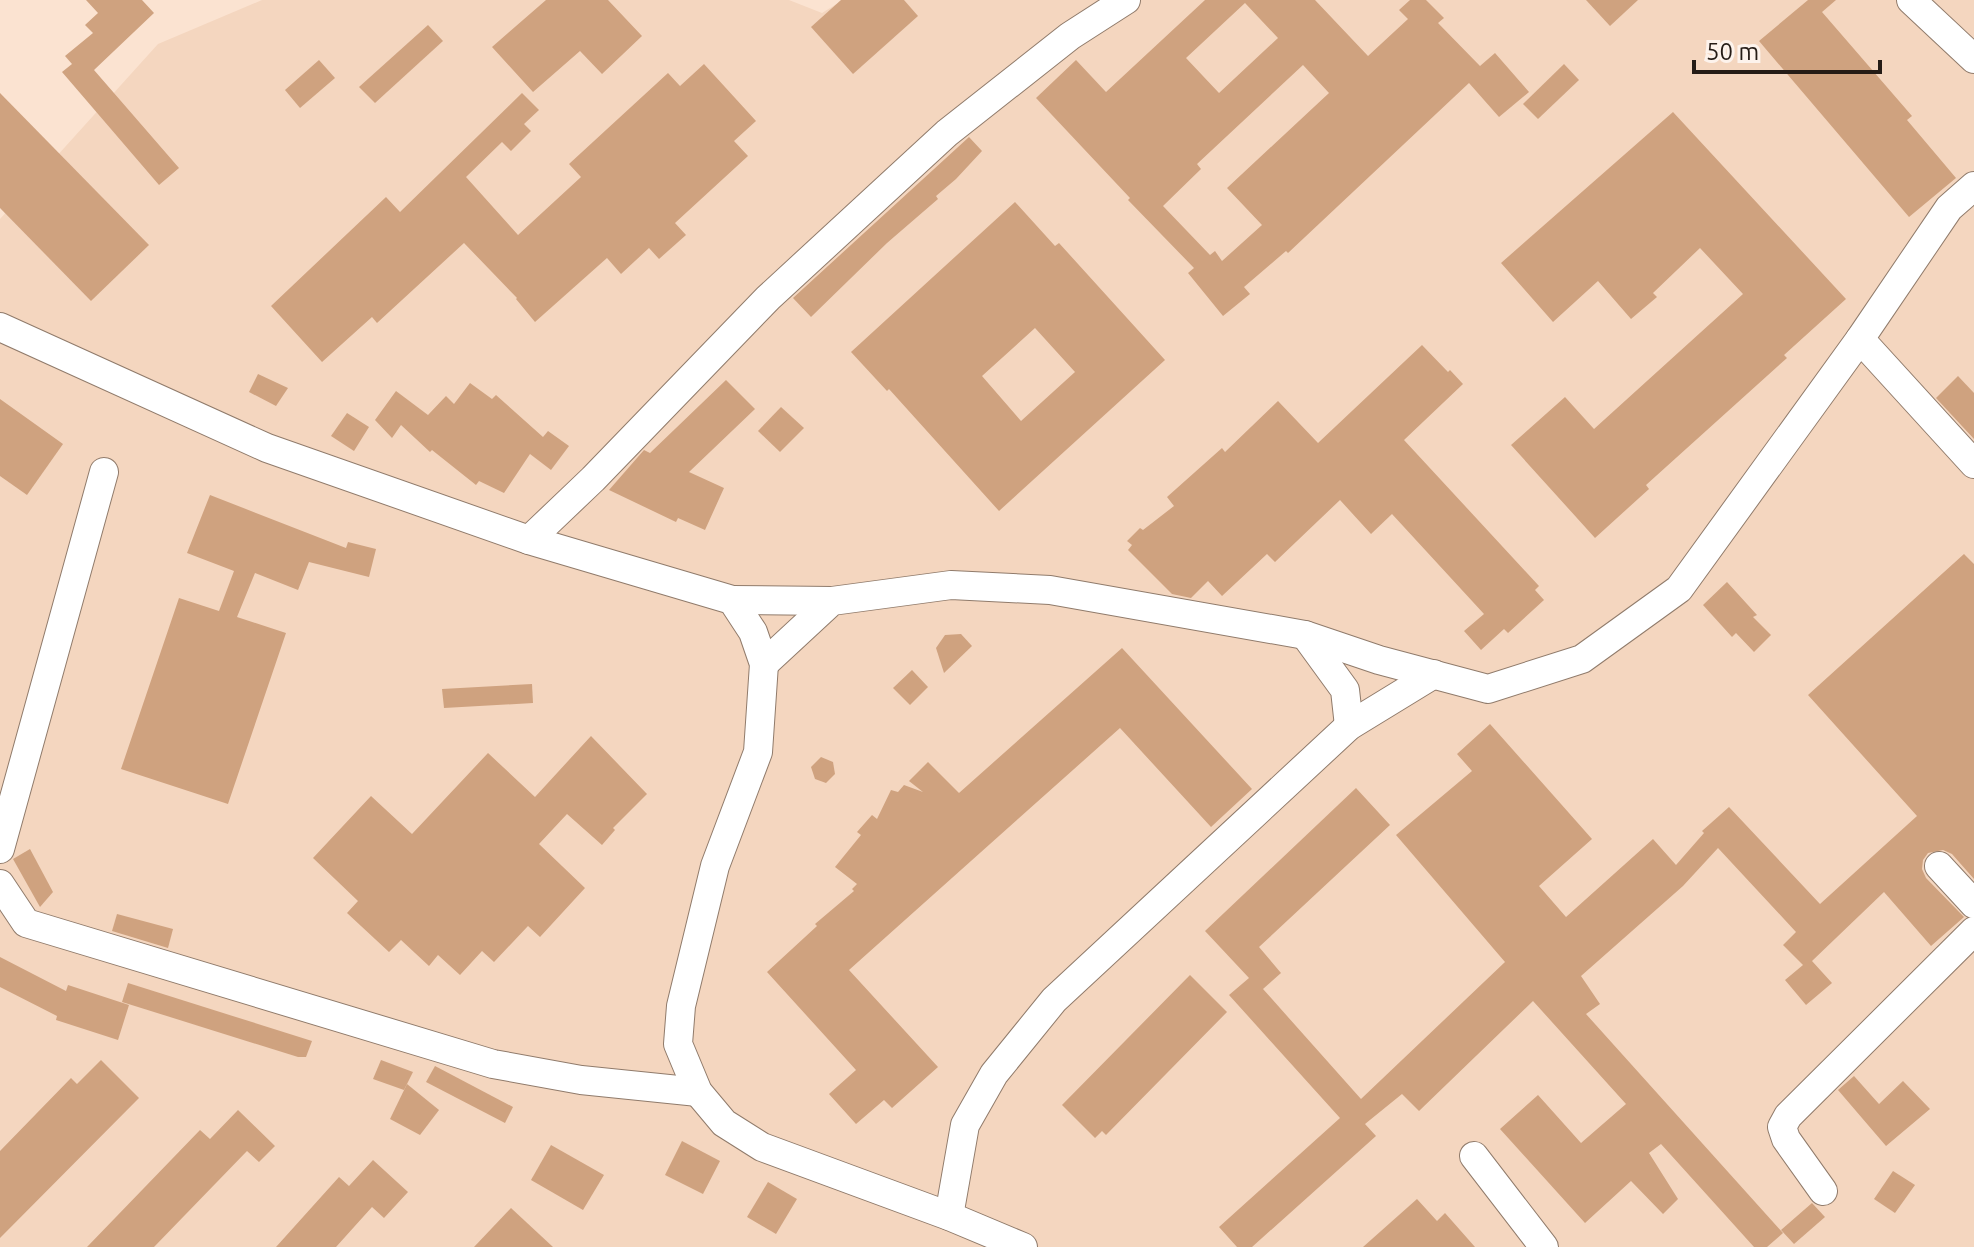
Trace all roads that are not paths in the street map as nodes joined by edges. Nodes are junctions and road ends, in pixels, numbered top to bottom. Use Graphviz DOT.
graph roads {
  1 [pos="1126,0"];
  2 [pos="1911,0"];
  3 [pos="1974,59"];
  4 [pos="1974,186"];
  5 [pos="0,327"];
  6 [pos="1860,339"];
  7 [pos="1974,464"];
  8 [pos="104,472"];
  9 [pos="529,540"];
  10 [pos="732,600"];
  11 [pos="832,601"];
  12 [pos="1305,635"];
  13 [pos="764,664"];
  14 [pos="1434,674"];
  15 [pos="1349,726"];
  16 [pos="0,849"];
  17 [pos="1939,866"];
  18 [pos="0,884"];
  19 [pos="1974,904"];
  20 [pos="1974,931"];
  21 [pos="698,1092"];
  22 [pos="1474,1156"];
  23 [pos="1823,1191"];
  24 [pos="949,1216"];
  25 [pos="1023,1247"];
  26 [pos="1544,1247"];
  1 -- 9 [label="lane"];
  2 -- 3 [label="lane"];
  4 -- 6 [label="lane"];
  5 -- 9 [label="lane"];
  6 -- 7 [label="lane"];
  6 -- 14 [label="lane"];
  8 -- 16 [label="lane"];
  9 -- 10 [label="lane"];
  10 -- 11 [label="lane"];
  10 -- 13 [label="lane"];
  11 -- 12 [label="lane"];
  11 -- 13 [label="lane"];
  12 -- 14 [label="lane"];
  12 -- 15 [label="lane"];
  13 -- 21 [label="lane"];
  14 -- 15 [label="lane"];
  15 -- 24 [label="lane"];
  17 -- 19 [label="lane"];
  18 -- 21 [label="lane"];
  20 -- 23 [label="lane"];
  21 -- 24 [label="lane"];
  22 -- 26 [label="lane"];
  24 -- 25 [label="lane"];
}
